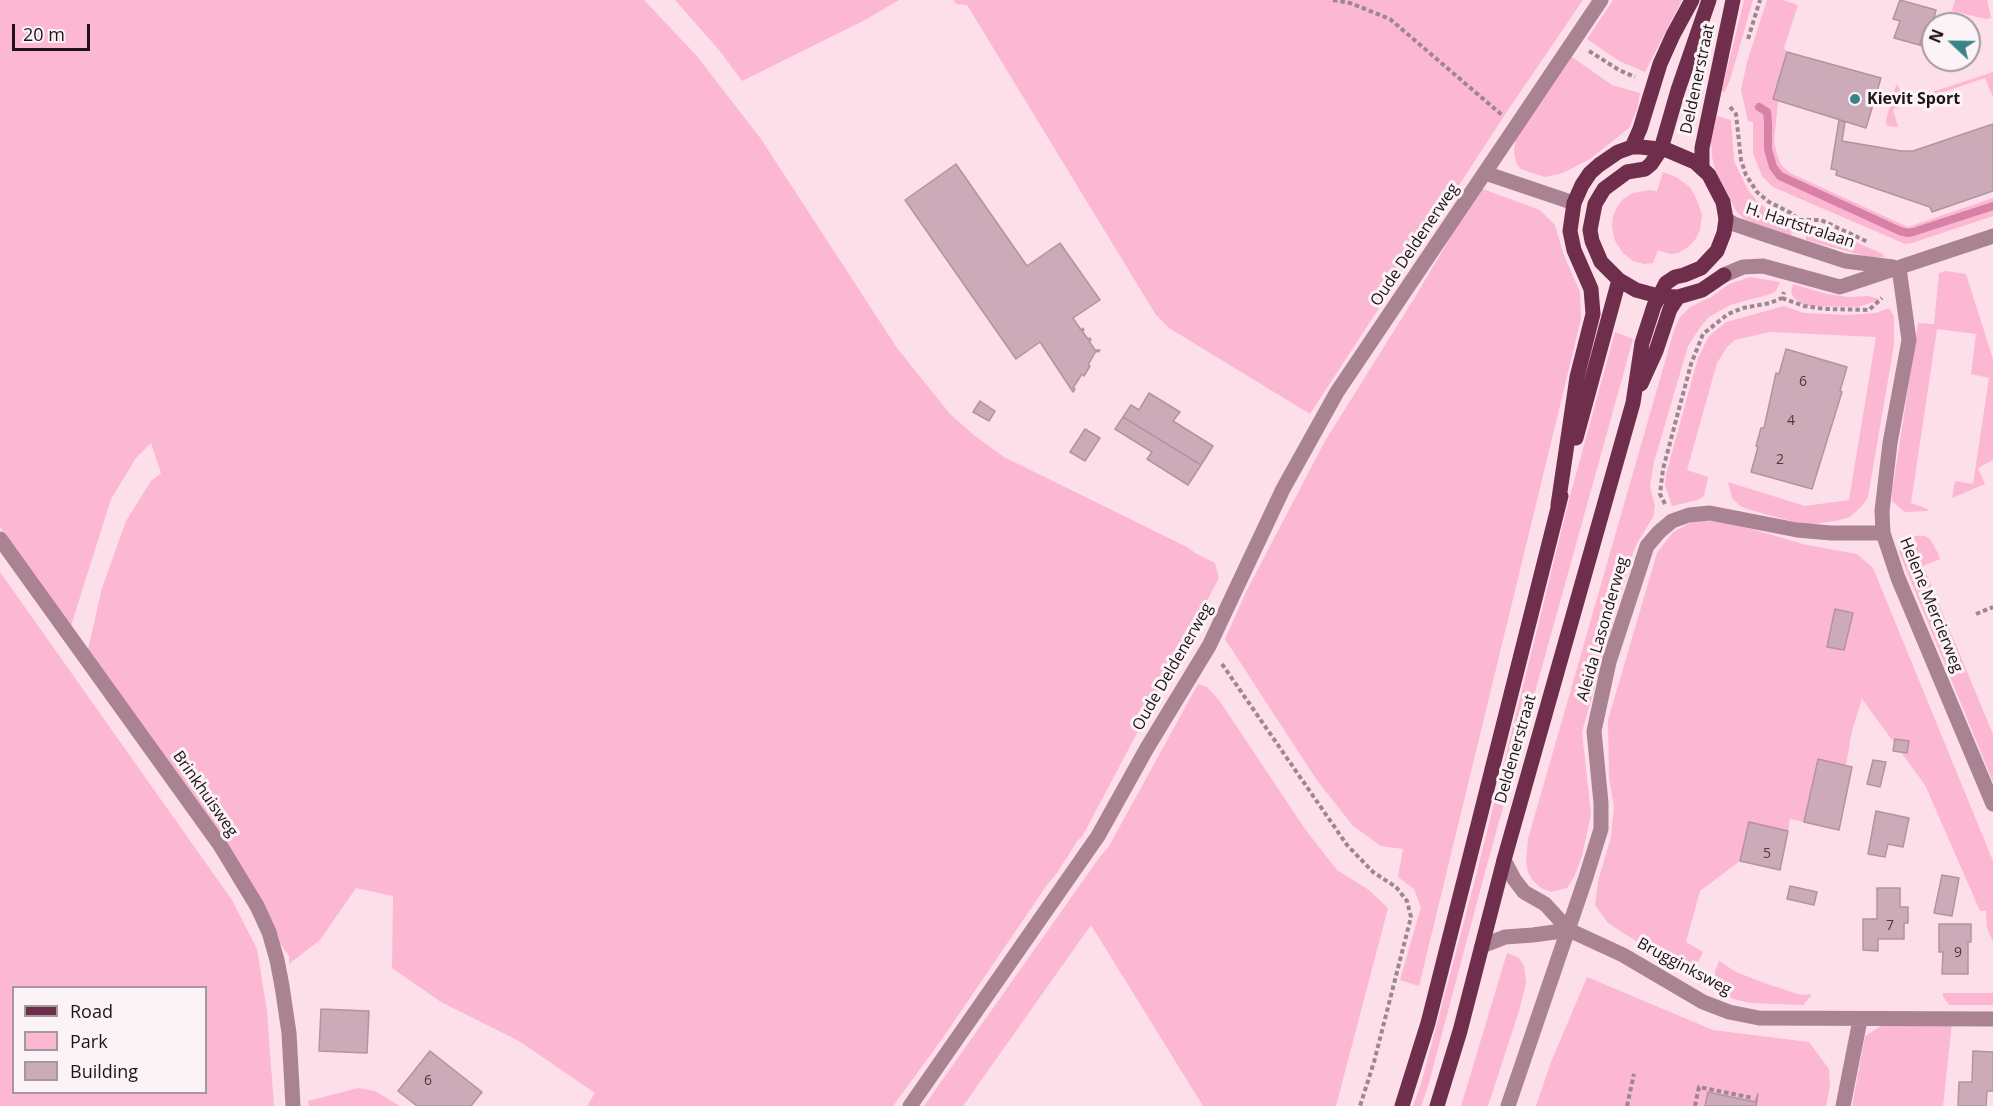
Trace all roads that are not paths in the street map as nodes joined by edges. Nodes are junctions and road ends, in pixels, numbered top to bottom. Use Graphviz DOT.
graph roads {
  1 [pos="1601,0"];
  2 [pos="1692,0"];
  3 [pos="1709,0"];
  4 [pos="1733,0"];
  5 [pos="1632,147"];
  6 [pos="1661,149"];
  7 [pos="1702,166"];
  8 [pos="1485,173"];
  9 [pos="1574,203"];
  10 [pos="1726,219"];
  11 [pos="1591,220"];
  12 [pos="1993,236"];
  13 [pos="1899,268"];
  14 [pos="1724,274"];
  15 [pos="1619,280"];
  16 [pos="1658,296"];
  17 [pos="1678,297"];
  18 [pos="1633,403"];
  19 [pos="1558,505"];
  20 [pos="1883,533"];
  21 [pos="0,539"];
  22 [pos="1993,804"];
  23 [pos="1503,860"];
  24 [pos="1569,930"];
  25 [pos="1482,946"];
  26 [pos="1993,1018"];
  27 [pos="1860,1020"];
  28 [pos="293,1106"];
  29 [pos="910,1106"];
  30 [pos="1402,1106"];
  31 [pos="1437,1106"];
  32 [pos="1508,1106"];
  33 [pos="1843,1106"];
  1 -- 8 [label="street, Oude Deldenerweg"];
  2 -- 5 [label="main road, Deldenerstraat"];
  3 -- 6 [label="main road, Deldenerstraat"];
  4 -- 7 [label="main road, Deldenerstraat"];
  5 -- 6 [label="main road"];
  5 -- 9 [label="main road"];
  6 -- 7 [label="main road"];
  6 -- 11 [label="main road"];
  7 -- 10 [label="main road"];
  8 -- 9 [label="street"];
  8 -- 29 [label="street, Oude Deldenerweg"];
  9 -- 11 [label="main road"];
  9 -- 19 [label="main road, Deldenerstraat"];
  10 -- 13 [label="street, H. Hartstralaan"];
  10 -- 16 [label="main road"];
  11 -- 15 [label="main road"];
  12 -- 13 [label="street, H. Hartstralaan"];
  13 -- 14 [label="street, H. Hartstralaan"];
  13 -- 20 [label="street, Helene Mercierweg"];
  14 -- 17 [label="main road"];
  15 -- 16 [label="main road"];
  15 -- 19 [label="main road, Deldenerstraat"];
  16 -- 17 [label="main road"];
  16 -- 18 [label="main road, Deldenerstraat"];
  17 -- 18 [label="main road, Deldenerstraat"];
  18 -- 23 [label="main road, Deldenerstraat"];
  19 -- 30 [label="main road, Deldenerstraat"];
  20 -- 22 [label="street, Helene Mercierweg"];
  20 -- 24 [label="street, Aleida Lasonderweg"];
  21 -- 28 [label="street, Brinkhuisweg"];
  23 -- 24 [label="street, Brugginksweg"];
  23 -- 25 [label="main road, Deldenerstraat"];
  24 -- 25 [label="street"];
  24 -- 27 [label="street, Brugginksweg"];
  24 -- 32 [label="street"];
  25 -- 31 [label="main road, Deldenerstraat"];
  26 -- 27 [label="street, Brugginksweg"];
  27 -- 33 [label="street"];
}
